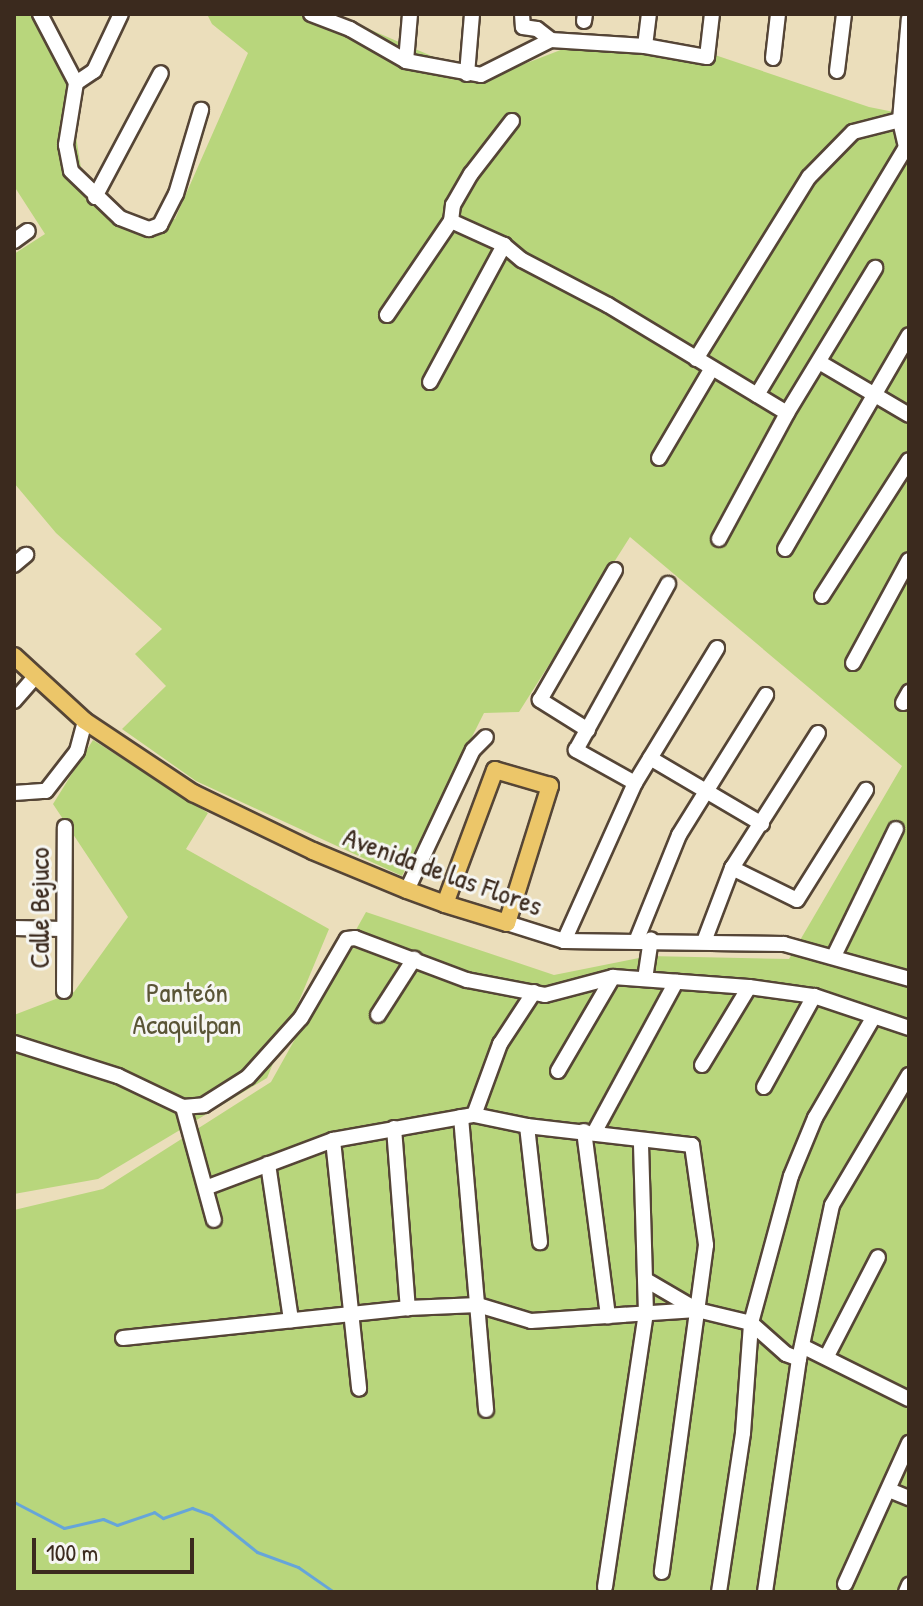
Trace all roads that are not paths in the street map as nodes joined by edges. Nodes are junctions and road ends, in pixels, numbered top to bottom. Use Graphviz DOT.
graph roads {
  1 [pos="121,14"];
  2 [pos="311,14"];
  3 [pos="410,14"];
  4 [pos="472,14"];
  5 [pos="649,14"];
  6 [pos="712,14"];
  7 [pos="778,14"];
  8 [pos="844,14"];
  9 [pos="46,17"];
  10 [pos="521,18"];
  11 [pos="909,18"];
  12 [pos="351,21"];
  13 [pos="551,40"];
  14 [pos="645,46"];
  15 [pos="773,58"];
  16 [pos="406,61"];
  17 [pos="837,71"];
  18 [pos="161,73"];
  19 [pos="467,74"];
  20 [pos="76,83"];
  21 [pos="201,110"];
  22 [pos="900,113"];
  23 [pos="512,121"];
  24 [pos="95,197"];
  25 [pos="451,221"];
  26 [pos="28,231"];
  27 [pos="14,241"];
  28 [pos="504,245"];
  29 [pos="875,268"];
  30 [pos="387,315"];
  31 [pos="909,335"];
  32 [pos="696,359"];
  33 [pos="819,362"];
  34 [pos="712,368"];
  35 [pos="430,382"];
  36 [pos="872,393"];
  37 [pos="757,395"];
  38 [pos="787,413"];
  39 [pos="909,415"];
  40 [pos="659,458"];
  41 [pos="909,460"];
  42 [pos="719,539"];
  43 [pos="785,549"];
  44 [pos="26,555"];
  45 [pos="909,560"];
  46 [pos="14,565"];
  47 [pos="615,570"];
  48 [pos="668,584"];
  49 [pos="822,596"];
  50 [pos="717,648"];
  51 [pos="14,656"];
  52 [pos="853,663"];
  53 [pos="36,676"];
  54 [pos="766,695"];
  55 [pos="14,701"];
  56 [pos="85,721"];
  57 [pos="588,730"];
  58 [pos="818,733"];
  59 [pos="486,737"];
  60 [pos="650,758"];
  61 [pos="635,783"];
  62 [pos="866,790"];
  63 [pos="705,792"];
  64 [pos="14,793"];
  65 [pos="762,824"];
  66 [pos="65,827"];
  67 [pos="896,829"];
  68 [pos="732,868"];
  69 [pos="407,890"];
  70 [pos="445,904"];
  71 [pos="507,923"];
  72 [pos="14,928"];
  73 [pos="64,929"];
  74 [pos="644,939"];
  75 [pos="705,939"];
  76 [pos="564,941"];
  77 [pos="835,954"];
  78 [pos="414,959"];
  79 [pos="613,977"];
  80 [pos="645,979"];
  81 [pos="909,979"];
  82 [pos="676,982"];
  83 [pos="749,987"];
  84 [pos="64,991"];
  85 [pos="534,992"];
  86 [pos="814,996"];
  87 [pos="378,1015"];
  88 [pos="873,1018"];
  89 [pos="909,1028"];
  90 [pos="14,1043"];
  91 [pos="702,1065"];
  92 [pos="558,1071"];
  93 [pos="909,1075"];
  94 [pos="764,1087"];
  95 [pos="183,1107"];
  96 [pos="467,1116"];
  97 [pos="527,1126"];
  98 [pos="394,1128"];
  99 [pos="589,1132"];
  100 [pos="333,1140"];
  101 [pos="641,1141"];
  102 [pos="268,1164"];
  103 [pos="208,1187"];
  104 [pos="214,1220"];
  105 [pos="540,1242"];
  106 [pos="878,1257"];
  107 [pos="646,1280"];
  108 [pos="478,1305"];
  109 [pos="408,1308"];
  110 [pos="697,1310"];
  111 [pos="646,1313"];
  112 [pos="354,1314"];
  113 [pos="608,1316"];
  114 [pos="291,1320"];
  115 [pos="751,1323"];
  116 [pos="123,1338"];
  117 [pos="801,1353"];
  118 [pos="827,1356"];
  119 [pos="359,1389"];
  120 [pos="909,1399"];
  121 [pos="486,1410"];
  122 [pos="909,1443"];
  123 [pos="889,1490"];
  124 [pos="909,1498"];
  125 [pos="662,1572"];
  126 [pos="845,1584"];
  127 [pos="909,1585"];
  128 [pos="605,1587"];
  129 [pos="719,1592"];
  130 [pos="765,1592"];
  131 [pos="906,1592"];
  1 -- 20 [label="street"];
  2 -- 12 [label="street"];
  3 -- 16 [label="street"];
  4 -- 19 [label="street"];
  5 -- 14 [label="street"];
  6 -- 14 [label="street"];
  7 -- 15 [label="street"];
  8 -- 17 [label="street"];
  9 -- 20 [label="street"];
  10 -- 13 [label="street"];
  11 -- 22 [label="street"];
  12 -- 16 [label="street"];
  13 -- 14 [label="street"];
  13 -- 19 [label="street"];
  16 -- 19 [label="street"];
  18 -- 24 [label="street"];
  20 -- 24 [label="street"];
  21 -- 24 [label="street"];
  22 -- 32 [label="street"];
  22 -- 37 [label="street"];
  23 -- 25 [label="street"];
  25 -- 28 [label="street"];
  25 -- 30 [label="street"];
  26 -- 27 [label="street"];
  28 -- 32 [label="street"];
  28 -- 35 [label="street"];
  29 -- 33 [label="street"];
  31 -- 36 [label="street"];
  32 -- 34 [label="street"];
  33 -- 36 [label="street"];
  33 -- 38 [label="street"];
  34 -- 37 [label="street"];
  34 -- 40 [label="street"];
  36 -- 39 [label="street"];
  36 -- 43 [label="street"];
  37 -- 38 [label="street"];
  38 -- 42 [label="street"];
  41 -- 49 [label="street"];
  44 -- 46 [label="street"];
  45 -- 52 [label="street"];
  47 -- 57 [label="street"];
  48 -- 57 [label="street"];
  50 -- 60 [label="street"];
  51 -- 53 [label="main road, Avenida de las Flores"];
  53 -- 55 [label="street"];
  53 -- 56 [label="main road, Avenida de las Flores"];
  54 -- 63 [label="street"];
  56 -- 64 [label="street"];
  56 -- 69 [label="main road, Avenida de las Flores"];
  57 -- 61 [label="street"];
  58 -- 65 [label="street"];
  59 -- 69 [label="street"];
  60 -- 61 [label="street"];
  60 -- 63 [label="street"];
  61 -- 76 [label="street"];
  62 -- 68 [label="street"];
  63 -- 65 [label="street"];
  63 -- 74 [label="street"];
  65 -- 68 [label="street"];
  66 -- 73 [label="street, Calle Bejuco"];
  67 -- 77 [label="street"];
  68 -- 75 [label="street"];
  69 -- 70 [label="main road, Avenida de las Flores"];
  70 -- 71 [label="main road, Avenida de las Flores"];
  70 -- 71 [label="main road"];
  71 -- 76 [label="street, Avenida de las Flores"];
  72 -- 73 [label="street"];
  73 -- 84 [label="street, Calle Bejuco"];
  74 -- 75 [label="street, Avenida de las Flores"];
  74 -- 76 [label="street, Avenida de las Flores"];
  74 -- 80 [label="street"];
  75 -- 77 [label="street, Avenida de las Flores"];
  77 -- 81 [label="street, Avenida de las Flores"];
  78 -- 85 [label="street"];
  78 -- 87 [label="street"];
  78 -- 95 [label="street"];
  79 -- 80 [label="street"];
  79 -- 85 [label="street"];
  79 -- 92 [label="street"];
  80 -- 82 [label="street"];
  82 -- 83 [label="street"];
  82 -- 99 [label="street"];
  83 -- 86 [label="street"];
  83 -- 91 [label="street"];
  85 -- 96 [label="street"];
  86 -- 88 [label="street"];
  86 -- 94 [label="street"];
  88 -- 89 [label="street"];
  88 -- 115 [label="street"];
  90 -- 95 [label="street"];
  93 -- 117 [label="street"];
  95 -- 103 [label="street"];
  96 -- 97 [label="street"];
  96 -- 98 [label="street"];
  96 -- 108 [label="street"];
  97 -- 99 [label="street"];
  97 -- 105 [label="street"];
  98 -- 100 [label="street"];
  98 -- 109 [label="street"];
  99 -- 101 [label="street"];
  99 -- 113 [label="street"];
  100 -- 102 [label="street"];
  100 -- 112 [label="street"];
  101 -- 107 [label="street"];
  101 -- 110 [label="street"];
  102 -- 103 [label="street"];
  102 -- 114 [label="street"];
  103 -- 104 [label="street"];
  106 -- 118 [label="street"];
  107 -- 110 [label="street"];
  107 -- 111 [label="street"];
  108 -- 109 [label="street"];
  108 -- 113 [label="street"];
  108 -- 121 [label="street"];
  109 -- 112 [label="street"];
  110 -- 111 [label="street"];
  110 -- 115 [label="street"];
  110 -- 125 [label="street"];
  111 -- 113 [label="street"];
  111 -- 128 [label="street"];
  112 -- 114 [label="street"];
  112 -- 119 [label="street"];
  114 -- 116 [label="street"];
  115 -- 117 [label="street"];
  115 -- 129 [label="street"];
  117 -- 118 [label="street"];
  117 -- 130 [label="street"];
  118 -- 120 [label="street"];
  122 -- 123 [label="street"];
  123 -- 124 [label="street"];
  123 -- 126 [label="street"];
  127 -- 131 [label="street"];
}
